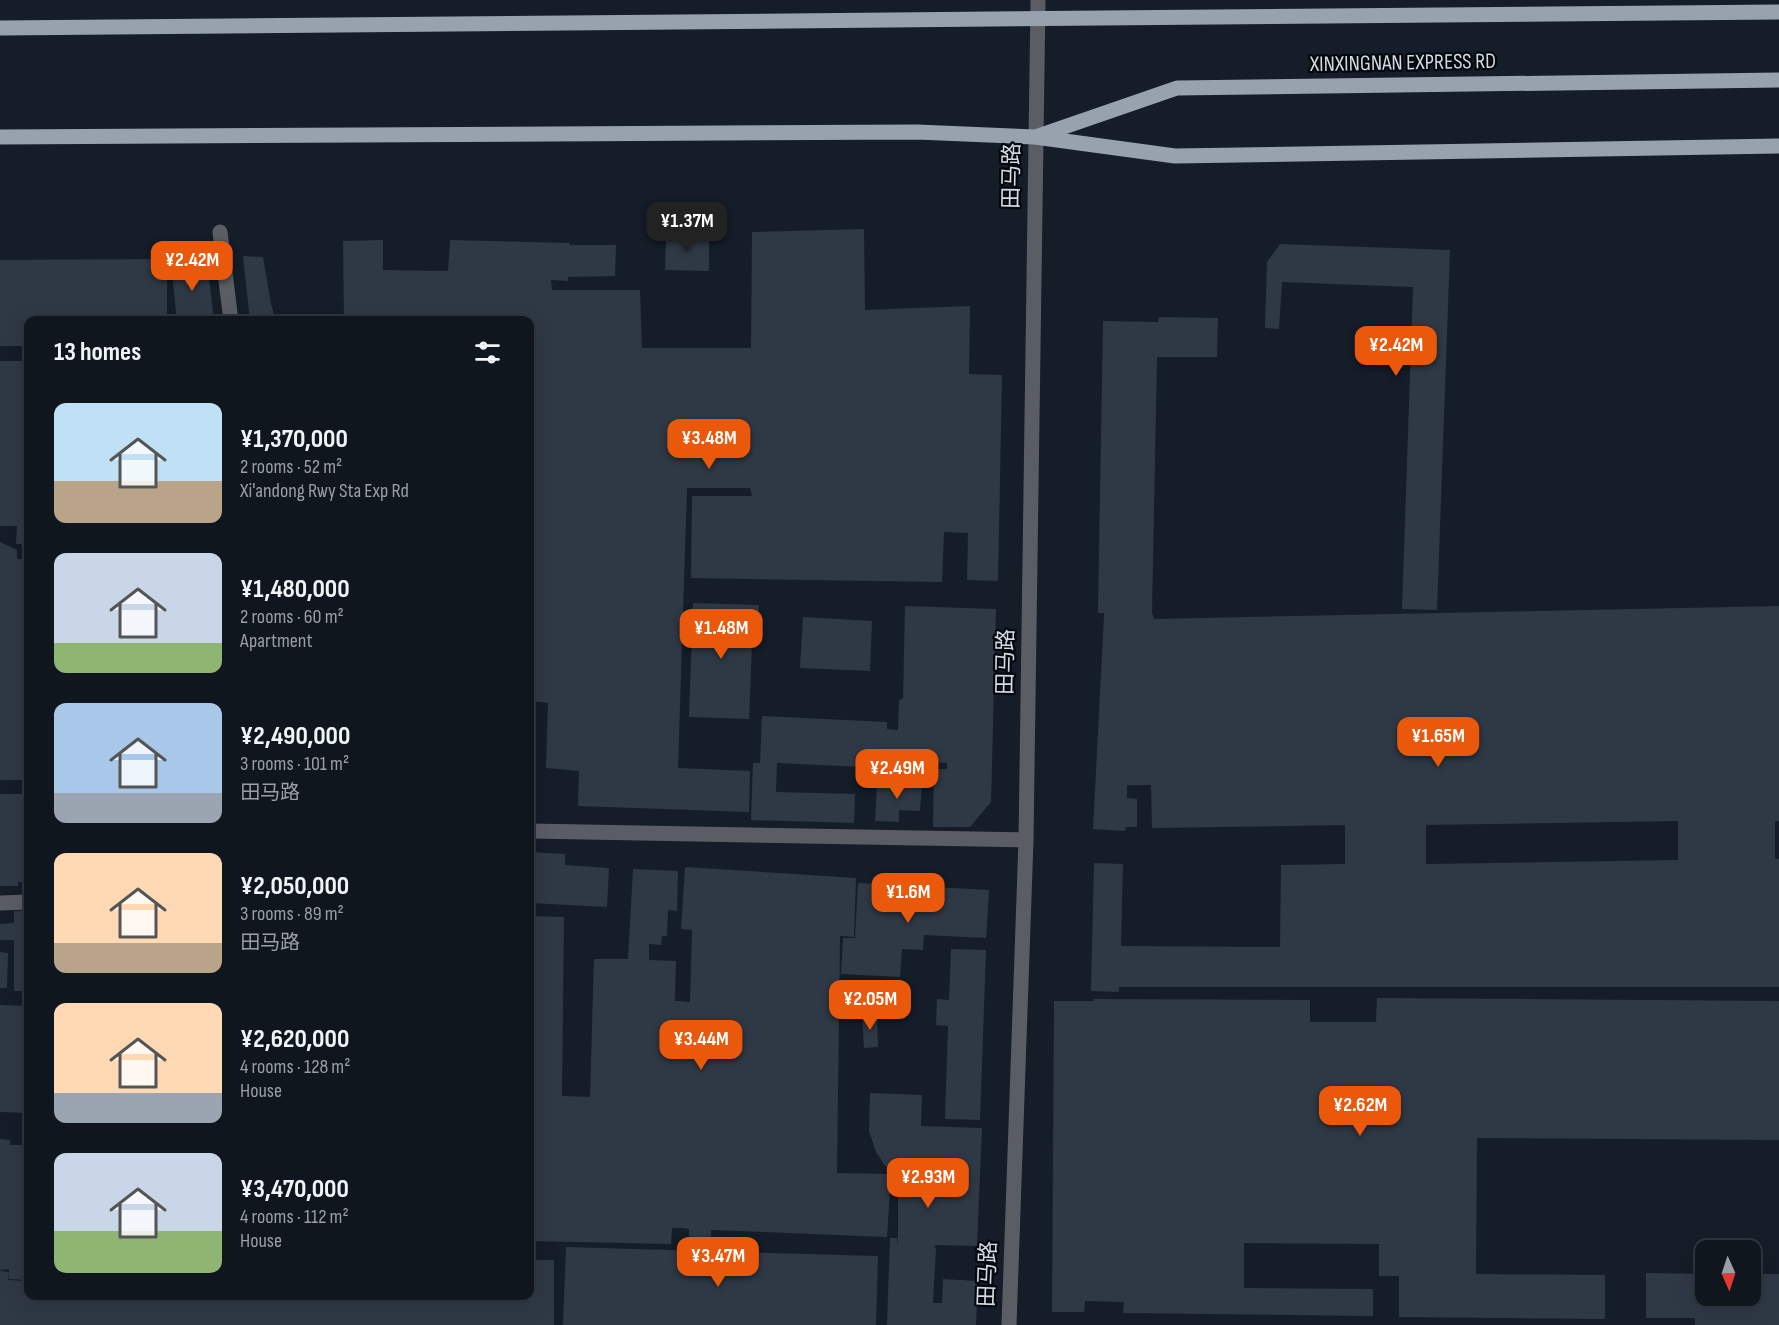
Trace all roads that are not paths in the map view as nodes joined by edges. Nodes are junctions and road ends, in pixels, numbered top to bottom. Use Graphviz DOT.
graph roads {
  1 [pos="1038,0"];
  2 [pos="1779,12"];
  3 [pos="0,28"];
  4 [pos="1779,80"];
  5 [pos="0,137"];
  6 [pos="1035,137"];
  7 [pos="1779,146"];
  8 [pos="220,232"];
  9 [pos="230,316"];
  10 [pos="534,831"];
  11 [pos="1026,840"];
  12 [pos="24,902"];
  13 [pos="0,903"];
  14 [pos="1009,1325"];
  1 -- 6 [label="street, 田马路"];
  2 -- 3 [label="main road, bridge"];
  4 -- 6 [label="main road, XINXINGNAN EXPRESS RD"];
  5 -- 6 [label="main road"];
  6 -- 7 [label="main road"];
  6 -- 11 [label="street, 田马路"];
  8 -- 9 [label="street"];
  10 -- 11 [label="street"];
  11 -- 14 [label="street, 田马路"];
  12 -- 13 [label="street"];
}
